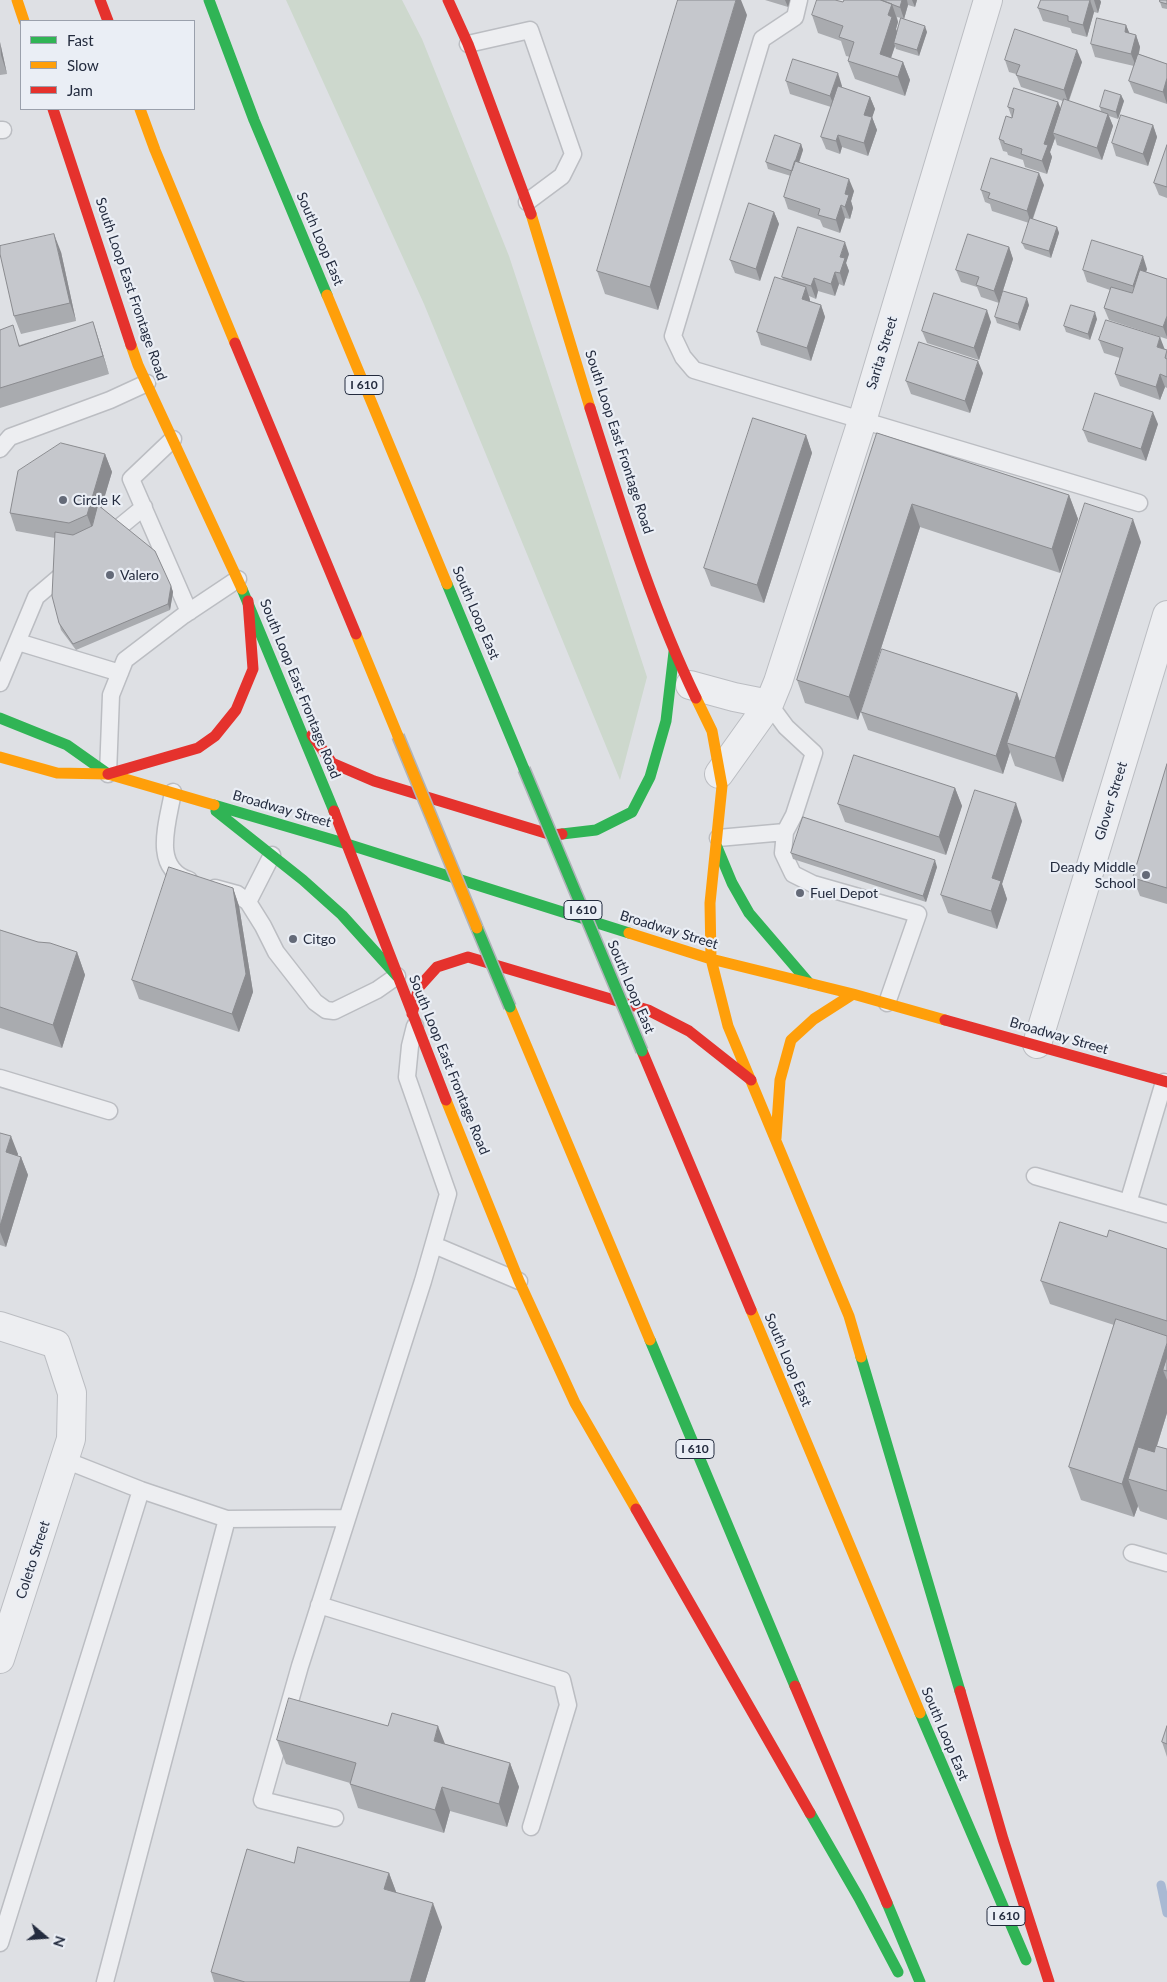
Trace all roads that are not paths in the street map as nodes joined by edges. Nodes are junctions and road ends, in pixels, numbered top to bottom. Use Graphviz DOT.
graph roads {
  1 [pos="17,0"];
  2 [pos="100,0"];
  3 [pos="208,0"];
  4 [pos="448,0"];
  5 [pos="799,0"];
  6 [pos="988,0"];
  7 [pos="24,20"];
  8 [pos="108,20"];
  9 [pos="468,44"];
  10 [pos="53,110"];
  11 [pos="140,110"];
  12 [pos="527,202"];
  13 [pos="147,383"];
  14 [pos="862,421"];
  15 [pos="173,439"];
  16 [pos="0,449"];
  17 [pos="1140,503"];
  18 [pos="144,507"];
  19 [pos="94,549"];
  20 [pos="79,561"];
  21 [pos="238,579"];
  22 [pos="248,601"];
  23 [pos="189,612"];
  24 [pos="1167,615"];
  25 [pos="18,642"];
  26 [pos="674,652"];
  27 [pos="120,673"];
  28 [pos="0,684"];
  29 [pos="690,685"];
  30 [pos="290,703"];
  31 [pos="769,704"];
  32 [pos="0,718"];
  33 [pos="0,757"];
  34 [pos="108,774"];
  35 [pos="719,774"];
  36 [pos="173,792"];
  37 [pos="206,802"];
  38 [pos="785,832"];
  39 [pos="717,843"];
  40 [pos="347,844"];
  41 [pos="272,855"];
  42 [pos="248,902"];
  43 [pos="711,959"];
  44 [pos="397,976"];
  45 [pos="810,983"];
  46 [pos="853,994"];
  47 [pos="887,1003"];
  48 [pos="413,1019"];
  49 [pos="1037,1044"];
  50 [pos="0,1078"];
  51 [pos="751,1080"];
  52 [pos="1166,1082"];
  53 [pos="110,1111"];
  54 [pos="776,1138"];
  55 [pos="1035,1176"];
  56 [pos="1128,1203"];
  57 [pos="1167,1214"];
  58 [pos="434,1244"];
  59 [pos="519,1281"];
  60 [pos="0,1326"];
  61 [pos="65,1460"];
  62 [pos="141,1490"];
  63 [pos="347,1518"];
  64 [pos="227,1519"];
  65 [pos="1132,1553"];
  66 [pos="1167,1563"];
  67 [pos="319,1605"];
  68 [pos="0,1660"];
  69 [pos="335,1818"];
  70 [pos="531,1827"];
  71 [pos="0,1942"];
  72 [pos="1032,1973"];
  73 [pos="105,1982"];
  74 [pos="903,1982"];
  75 [pos="920,1982"];
  76 [pos="1049,1982"];
  1 -- 7 [label="main road"];
  2 -- 8 [label="main road"];
  3 -- 72 [label="main road, South Loop East / I 610, bridge"];
  4 -- 9 [label="main road, South Loop East Frontage Road"];
  5 -- 14 [label="lane"];
  6 -- 14 [label="street, Sarita Street"];
  9 -- 12 [label="main road, South Loop East Frontage Road"];
  9 -- 12 [label="lane"];
  10 -- 13 [label="main road, South Loop East Frontage Road"];
  11 -- 75 [label="main road, I 610, bridge"];
  12 -- 26 [label="main road, South Loop East Frontage Road"];
  13 -- 15 [label="main road, South Loop East Frontage Road"];
  13 -- 16 [label="lane"];
  14 -- 17 [label="lane"];
  14 -- 31 [label="street, Sarita Street"];
  15 -- 18 [label="lane"];
  15 -- 21 [label="main road, South Loop East Frontage Road"];
  18 -- 19 [label="lane"];
  18 -- 23 [label="lane"];
  20 -- 25 [label="lane"];
  21 -- 22 [label="main road, South Loop East Frontage Road"];
  21 -- 23 [label="lane"];
  22 -- 30 [label="main road, South Loop East Frontage Road"];
  22 -- 34 [label="main road"];
  23 -- 27 [label="lane"];
  24 -- 49 [label="street, Glover Street"];
  25 -- 27 [label="lane"];
  25 -- 28 [label="lane"];
  26 -- 29 [label="main road, South Loop East Frontage Road"];
  26 -- 30 [label="main road"];
  27 -- 34 [label="lane"];
  29 -- 31 [label="street"];
  29 -- 35 [label="main road, South Loop East Frontage Road"];
  30 -- 40 [label="main road, South Loop East Frontage Road"];
  31 -- 35 [label="street, Sarita Street"];
  31 -- 38 [label="lane"];
  32 -- 34 [label="main road, Broadway Street"];
  33 -- 34 [label="main road, Broadway Street"];
  34 -- 36 [label="main road, Broadway Street"];
  35 -- 39 [label="main road, South Loop East Frontage Road"];
  36 -- 37 [label="main road, Broadway Street"];
  36 -- 42 [label="lane"];
  37 -- 40 [label="main road, Broadway Street"];
  37 -- 41 [label="main road"];
  38 -- 39 [label="lane"];
  38 -- 47 [label="lane"];
  39 -- 43 [label="main road, South Loop East Frontage Road"];
  39 -- 45 [label="main road"];
  40 -- 43 [label="main road, Broadway Street"];
  40 -- 44 [label="main road, South Loop East Frontage Road"];
  41 -- 42 [label="lane"];
  41 -- 44 [label="main road"];
  42 -- 44 [label="lane"];
  43 -- 45 [label="main road, Broadway Street"];
  43 -- 51 [label="main road, South Loop East Frontage Road"];
  44 -- 48 [label="main road, South Loop East Frontage Road"];
  45 -- 46 [label="main road, Broadway Street"];
  46 -- 47 [label="main road, Broadway Street"];
  46 -- 54 [label="main road"];
  47 -- 49 [label="main road, Broadway Street"];
  48 -- 51 [label="main road"];
  48 -- 58 [label="lane"];
  48 -- 59 [label="main road, South Loop East Frontage Road"];
  49 -- 52 [label="main road, Broadway Street"];
  50 -- 53 [label="lane"];
  51 -- 54 [label="main road, South Loop East Frontage Road"];
  52 -- 56 [label="lane"];
  54 -- 76 [label="main road, South Loop East Frontage Road"];
  55 -- 56 [label="lane"];
  56 -- 57 [label="lane"];
  58 -- 59 [label="lane"];
  58 -- 63 [label="lane"];
  59 -- 74 [label="main road, South Loop East Frontage Road"];
  60 -- 61 [label="street, Coleto Street"];
  61 -- 62 [label="lane"];
  61 -- 68 [label="street, Coleto Street"];
  62 -- 64 [label="lane"];
  62 -- 71 [label="lane"];
  63 -- 64 [label="lane"];
  63 -- 67 [label="lane"];
  64 -- 73 [label="lane"];
  65 -- 66 [label="lane"];
  67 -- 69 [label="lane"];
  67 -- 70 [label="lane"];
}
